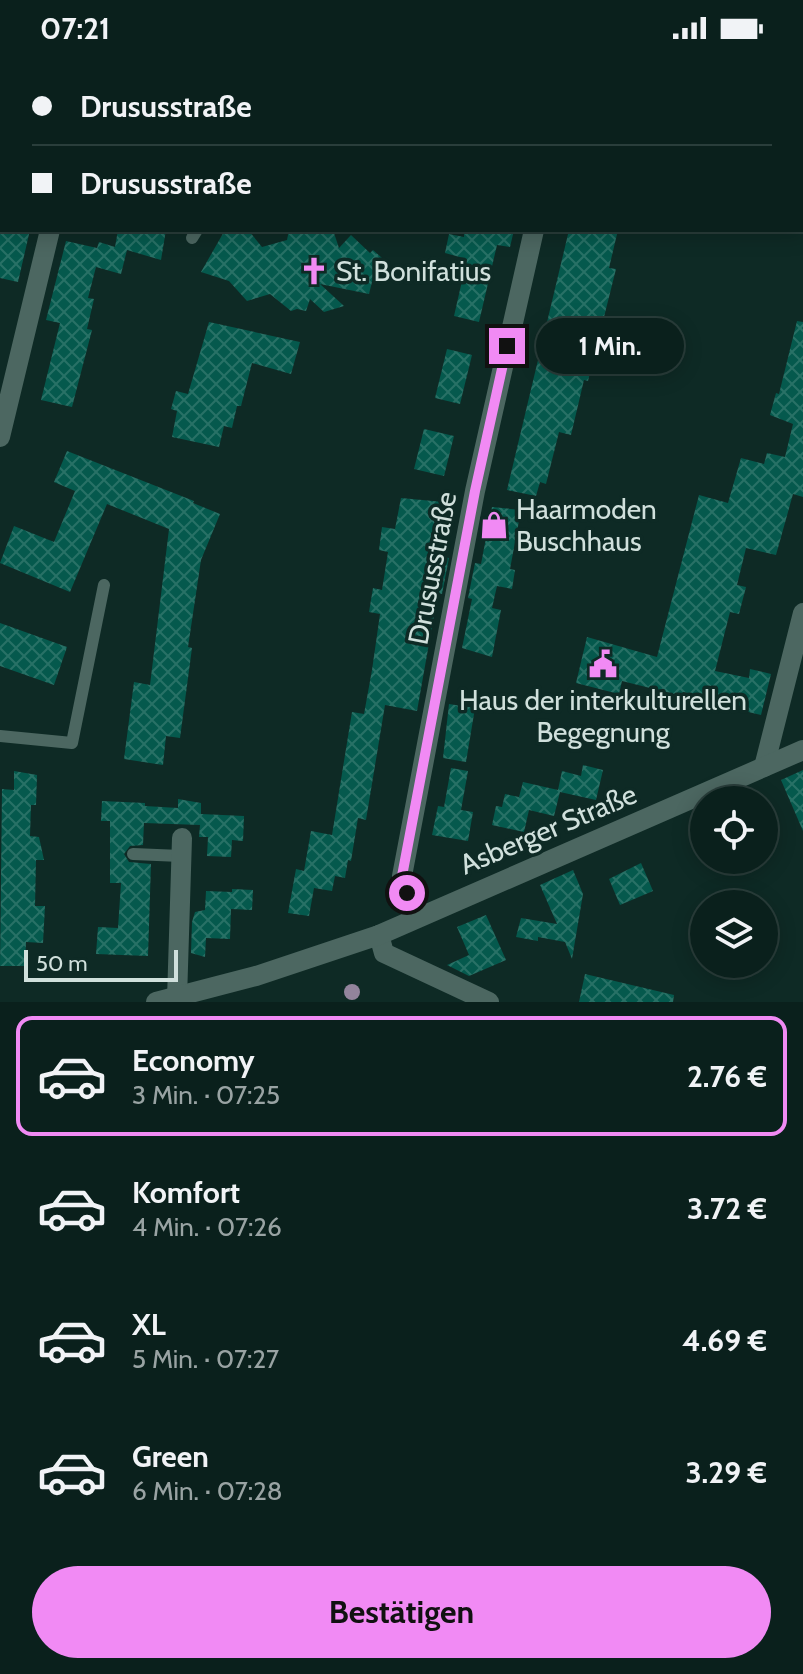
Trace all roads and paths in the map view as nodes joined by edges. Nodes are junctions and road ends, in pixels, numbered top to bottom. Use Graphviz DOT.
graph roads {
  1 [pos="49,232"];
  2 [pos="534,232"];
  3 [pos="3,415"];
  4 [pos="0,437"];
  5 [pos="104,585"];
  6 [pos="803,613"];
  7 [pos="0,736"];
  8 [pos="803,750"];
  9 [pos="764,767"];
  10 [pos="182,847"];
  11 [pos="133,854"];
  12 [pos="419,916"];
  13 [pos="379,935"];
  14 [pos="166,1000"];
  15 [pos="489,1002"];
  1 -- 3 [label="street"];
  2 -- 12 [label="street, Drususstraße"];
  3 -- 4 [label="street"];
  5 -- 7 [label="lane"];
  6 -- 9 [label="street"];
  8 -- 9 [label="street, Asberger Straße"];
  9 -- 12 [label="street, Asberger Straße"];
  10 -- 11 [label="lane"];
  10 -- 14 [label="street, Asberger Straße"];
  12 -- 13 [label="street, Asberger Straße"];
  13 -- 14 [label="street, Asberger Straße"];
  13 -- 15 [label="street"];
}
